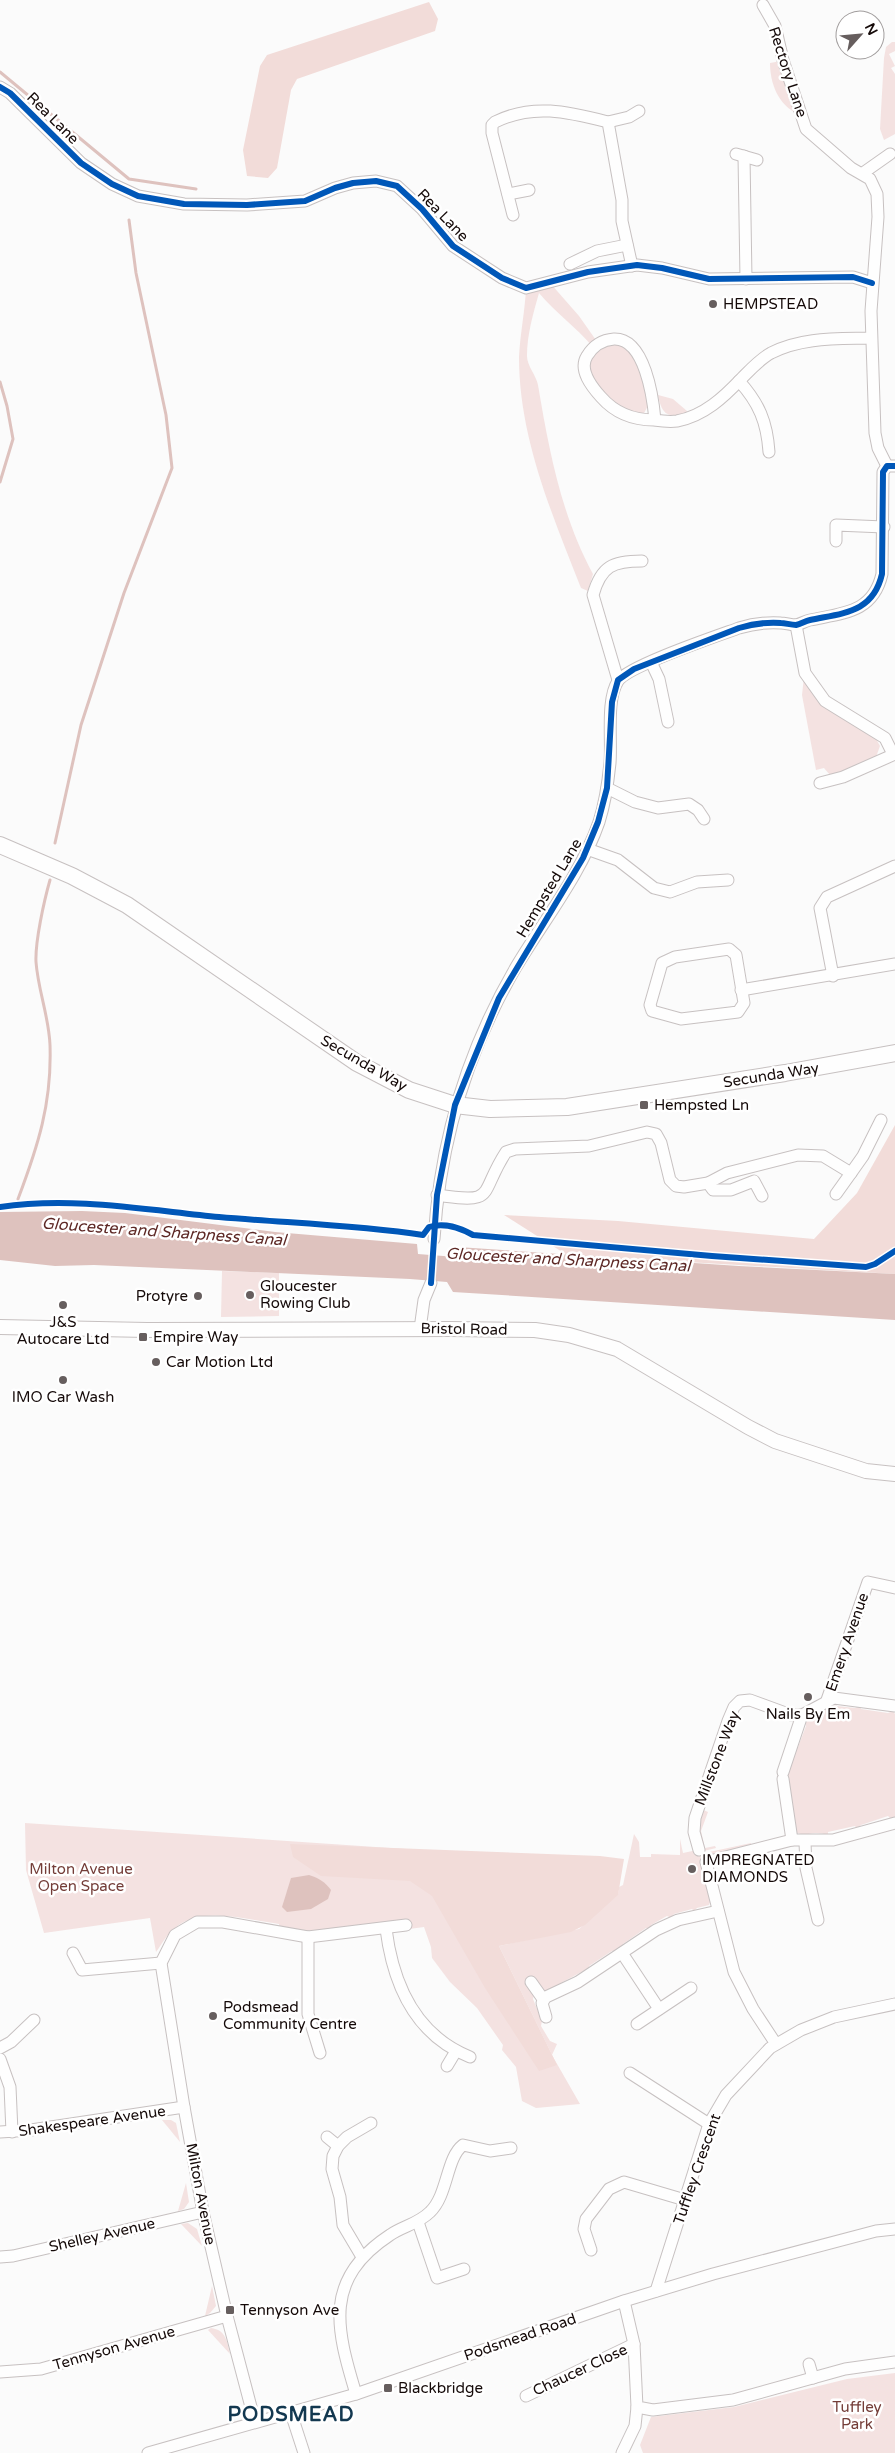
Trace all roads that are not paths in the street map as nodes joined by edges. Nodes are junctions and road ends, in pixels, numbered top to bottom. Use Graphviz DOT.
graph roads {
  1 [pos="763,4"];
  2 [pos="0,86"];
  3 [pos="639,111"];
  4 [pos="608,122"];
  5 [pos="890,154"];
  6 [pos="756,160"];
  7 [pos="863,173"];
  8 [pos="529,190"];
  9 [pos="508,194"];
  10 [pos="513,215"];
  11 [pos="627,245"];
  12 [pos="570,264"];
  13 [pos="632,266"];
  14 [pos="746,280"];
  15 [pos="872,282"];
  16 [pos="871,338"];
  17 [pos="739,381"];
  18 [pos="655,420"];
  19 [pos="769,452"];
  20 [pos="891,466"];
  21 [pos="884,527"];
  22 [pos="836,541"];
  23 [pos="642,560"];
  24 [pos="796,625"];
  25 [pos="652,662"];
  26 [pos="618,680"];
  27 [pos="668,722"];
  28 [pos="894,754"];
  29 [pos="820,782"];
  30 [pos="607,788"];
  31 [pos="704,819"];
  32 [pos="0,845"];
  33 [pos="587,849"];
  34 [pos="895,866"];
  35 [pos="728,880"];
  36 [pos="895,964"];
  37 [pos="833,976"];
  38 [pos="742,990"];
  39 [pos="895,1053"];
  40 [pos="455,1105"];
  41 [pos="881,1120"];
  42 [pos="851,1173"];
  43 [pos="708,1183"];
  44 [pos="836,1194"];
  45 [pos="437,1195"];
  46 [pos="762,1196"];
  47 [pos="434,1239"];
  48 [pos="431,1283"];
  49 [pos="0,1327"];
  50 [pos="420,1329"];
  51 [pos="895,1474"];
  52 [pos="895,1588"];
  53 [pos="826,1700"];
  54 [pos="895,1706"];
  55 [pos="802,1715"];
  56 [pos="895,1823"];
  57 [pos="792,1840"];
  58 [pos="805,1842"];
  59 [pos="699,1850"];
  60 [pos="718,1911"];
  61 [pos="818,1920"];
  62 [pos="406,1925"];
  63 [pos="386,1929"];
  64 [pos="308,1937"];
  65 [pos="73,1953"];
  66 [pos="622,1954"];
  67 [pos="161,1963"];
  68 [pos="531,1982"];
  69 [pos="691,1988"];
  70 [pos="543,1999"];
  71 [pos="895,2004"];
  72 [pos="659,2009"];
  73 [pos="546,2017"];
  74 [pos="34,2020"];
  75 [pos="637,2024"];
  76 [pos="776,2044"];
  77 [pos="0,2048"];
  78 [pos="456,2051"];
  79 [pos="320,2052"];
  80 [pos="470,2057"];
  81 [pos="0,2059"];
  82 [pos="447,2066"];
  83 [pos="630,2073"];
  84 [pos="184,2107"];
  85 [pos="371,2123"];
  86 [pos="709,2124"];
  87 [pos="6,2132"];
  88 [pos="327,2137"];
  89 [pos="338,2146"];
  90 [pos="511,2148"];
  91 [pos="685,2200"];
  92 [pos="203,2212"];
  93 [pos="418,2222"];
  94 [pos="895,2229"];
  95 [pos="590,2250"];
  96 [pos="0,2257"];
  97 [pos="362,2257"];
  98 [pos="464,2269"];
  99 [pos="656,2291"];
  100 [pos="624,2301"];
  101 [pos="227,2316"];
  102 [pos="634,2344"];
  103 [pos="895,2362"];
  104 [pos="808,2364"];
  105 [pos="0,2372"];
  106 [pos="813,2378"];
  107 [pos="356,2394"];
  108 [pos="526,2396"];
  109 [pos="637,2407"];
  110 [pos="291,2413"];
  111 [pos="255,2422"];
  112 [pos="148,2453"];
  113 [pos="304,2453"];
  114 [pos="622,2453"];
  1 -- 7 [label="street, Rectory Lane"];
  2 -- 13 [label="street, Rea Lane"];
  3 -- 4 [label="street"];
  4 -- 9 [label="street"];
  4 -- 11 [label="street"];
  5 -- 7 [label="street"];
  6 -- 14 [label="street"];
  7 -- 15 [label="street"];
  8 -- 9 [label="street"];
  9 -- 10 [label="street"];
  11 -- 12 [label="street"];
  11 -- 13 [label="street"];
  13 -- 14 [label="street, Rea Lane"];
  14 -- 15 [label="street, Rea Lane"];
  15 -- 16 [label="street"];
  16 -- 17 [label="street"];
  16 -- 20 [label="street"];
  17 -- 18 [label="street"];
  17 -- 19 [label="street"];
  18 -- 18 [label="street"];
  20 -- 21 [label="street"];
  21 -- 22 [label="street"];
  21 -- 24 [label="street"];
  23 -- 26 [label="street"];
  24 -- 25 [label="street"];
  24 -- 28 [label="street"];
  25 -- 26 [label="street"];
  25 -- 27 [label="street"];
  26 -- 30 [label="street, Hempsted Lane"];
  28 -- 29 [label="street"];
  30 -- 31 [label="street"];
  30 -- 33 [label="street, Hempsted Lane"];
  32 -- 40 [label="main road, Secunda Way"];
  33 -- 35 [label="street"];
  33 -- 40 [label="street, Hempsted Lane"];
  34 -- 37 [label="street"];
  36 -- 37 [label="street"];
  37 -- 38 [label="street"];
  38 -- 38 [label="street"];
  39 -- 40 [label="main road, Secunda Way"];
  40 -- 45 [label="street, Hempsted Lane"];
  41 -- 42 [label="street"];
  42 -- 43 [label="street"];
  42 -- 44 [label="street"];
  43 -- 45 [label="street"];
  43 -- 46 [label="street"];
  45 -- 47 [label="street, Hempsted Lane"];
  48 -- 50 [label="street"];
  49 -- 50 [label="street, Bristol Road"];
  50 -- 51 [label="street, Bristol Road"];
  52 -- 53 [label="street, Emery Avenue"];
  53 -- 54 [label="street"];
  53 -- 55 [label="street"];
  55 -- 57 [label="street"];
  55 -- 59 [label="street, Millstone Way"];
  56 -- 58 [label="street"];
  57 -- 58 [label="street"];
  57 -- 60 [label="street"];
  58 -- 61 [label="street"];
  60 -- 66 [label="street"];
  60 -- 76 [label="street"];
  62 -- 63 [label="street"];
  63 -- 64 [label="street"];
  63 -- 78 [label="street"];
  64 -- 67 [label="street"];
  64 -- 79 [label="street"];
  65 -- 67 [label="street"];
  66 -- 70 [label="street"];
  66 -- 72 [label="street"];
  67 -- 84 [label="street, Milton Avenue"];
  68 -- 70 [label="street"];
  69 -- 72 [label="street"];
  70 -- 73 [label="street"];
  71 -- 76 [label="street, Tuffley Crescent"];
  72 -- 75 [label="street"];
  74 -- 77 [label="street"];
  76 -- 86 [label="street, Tuffley Crescent"];
  78 -- 80 [label="street"];
  78 -- 82 [label="street"];
  81 -- 87 [label="street"];
  83 -- 86 [label="street"];
  84 -- 87 [label="street, Shakespeare Avenue"];
  84 -- 92 [label="street, Milton Avenue"];
  85 -- 89 [label="street"];
  86 -- 91 [label="street, Tuffley Crescent"];
  88 -- 89 [label="street"];
  89 -- 97 [label="street"];
  90 -- 93 [label="street"];
  91 -- 95 [label="street"];
  91 -- 99 [label="street, Tuffley Crescent"];
  92 -- 96 [label="street, Shelley Avenue"];
  92 -- 101 [label="street, Milton Avenue"];
  93 -- 97 [label="street"];
  93 -- 98 [label="street"];
  94 -- 99 [label="street, Podsmead Road"];
  97 -- 107 [label="street"];
  99 -- 100 [label="street, Podsmead Road"];
  100 -- 102 [label="street"];
  100 -- 107 [label="street, Podsmead Road"];
  101 -- 105 [label="street, Tennyson Avenue"];
  101 -- 111 [label="street, Milton Avenue"];
  102 -- 108 [label="street, Chaucer Close"];
  102 -- 109 [label="street"];
  103 -- 106 [label="street"];
  104 -- 106 [label="street"];
  106 -- 109 [label="street"];
  107 -- 110 [label="street, Podsmead Road"];
  109 -- 114 [label="street"];
  110 -- 111 [label="street, Podsmead Road"];
  110 -- 113 [label="street"];
  111 -- 112 [label="street, Podsmead Road"];
}
